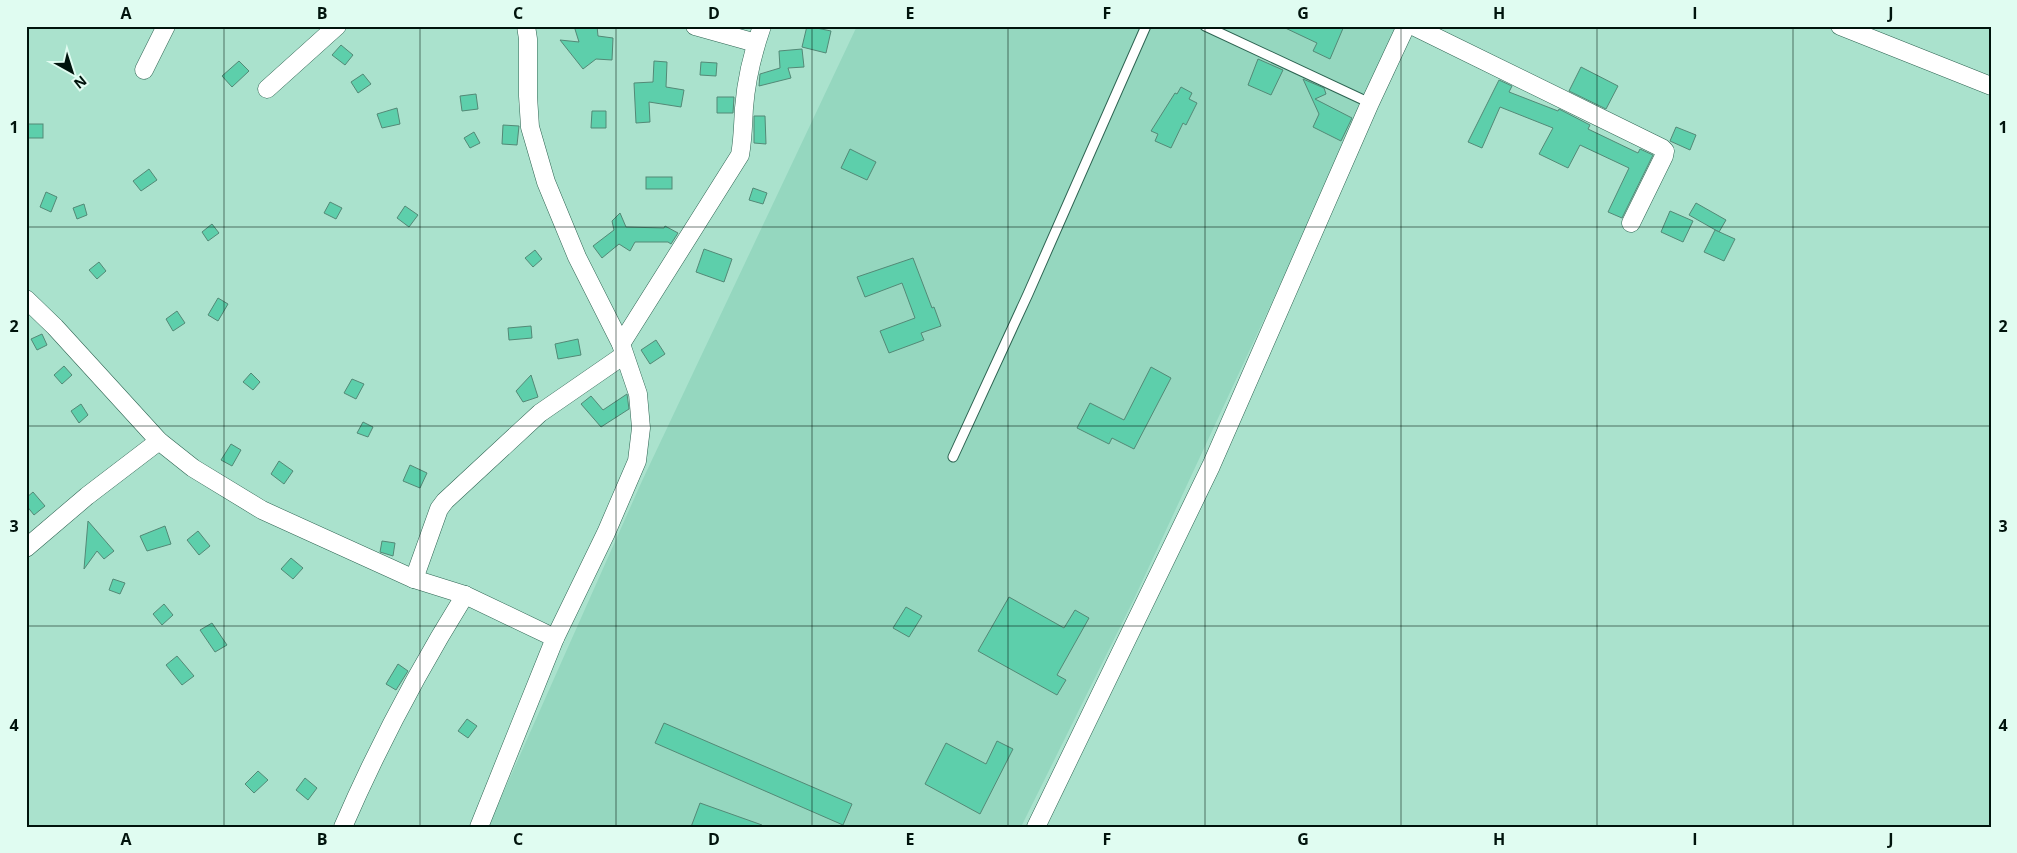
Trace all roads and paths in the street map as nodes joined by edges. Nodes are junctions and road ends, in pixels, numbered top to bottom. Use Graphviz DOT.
graph roads {
  1 [pos="166,26"];
  2 [pos="338,26"];
  3 [pos="526,26"];
  4 [pos="695,26"];
  5 [pos="1146,26"];
  6 [pos="1205,26"];
  7 [pos="1406,26"];
  8 [pos="1413,26"];
  9 [pos="1840,26"];
  10 [pos="759,34"];
  11 [pos="144,70"];
  12 [pos="1991,86"];
  13 [pos="267,89"];
  14 [pos="1370,103"];
  15 [pos="1631,224"];
  16 [pos="26,299"];
  17 [pos="622,350"];
  18 [pos="159,441"];
  19 [pos="953,457"];
  20 [pos="26,548"];
  21 [pos="414,579"];
  22 [pos="465,595"];
  23 [pos="555,638"];
  24 [pos="343,827"];
  25 [pos="479,827"];
  26 [pos="1036,827"];
  1 -- 11 [label="street"];
  2 -- 13 [label="street"];
  3 -- 17 [label="street"];
  4 -- 10 [label="street"];
  5 -- 19 [label="lane"];
  6 -- 14 [label="lane"];
  7 -- 14 [label="street"];
  8 -- 15 [label="street"];
  9 -- 12 [label="street"];
  10 -- 17 [label="street"];
  14 -- 26 [label="street"];
  16 -- 18 [label="street"];
  17 -- 21 [label="street"];
  17 -- 23 [label="street"];
  18 -- 20 [label="street"];
  18 -- 21 [label="street"];
  21 -- 22 [label="street"];
  22 -- 23 [label="street"];
  22 -- 24 [label="street"];
  23 -- 25 [label="street"];
}
